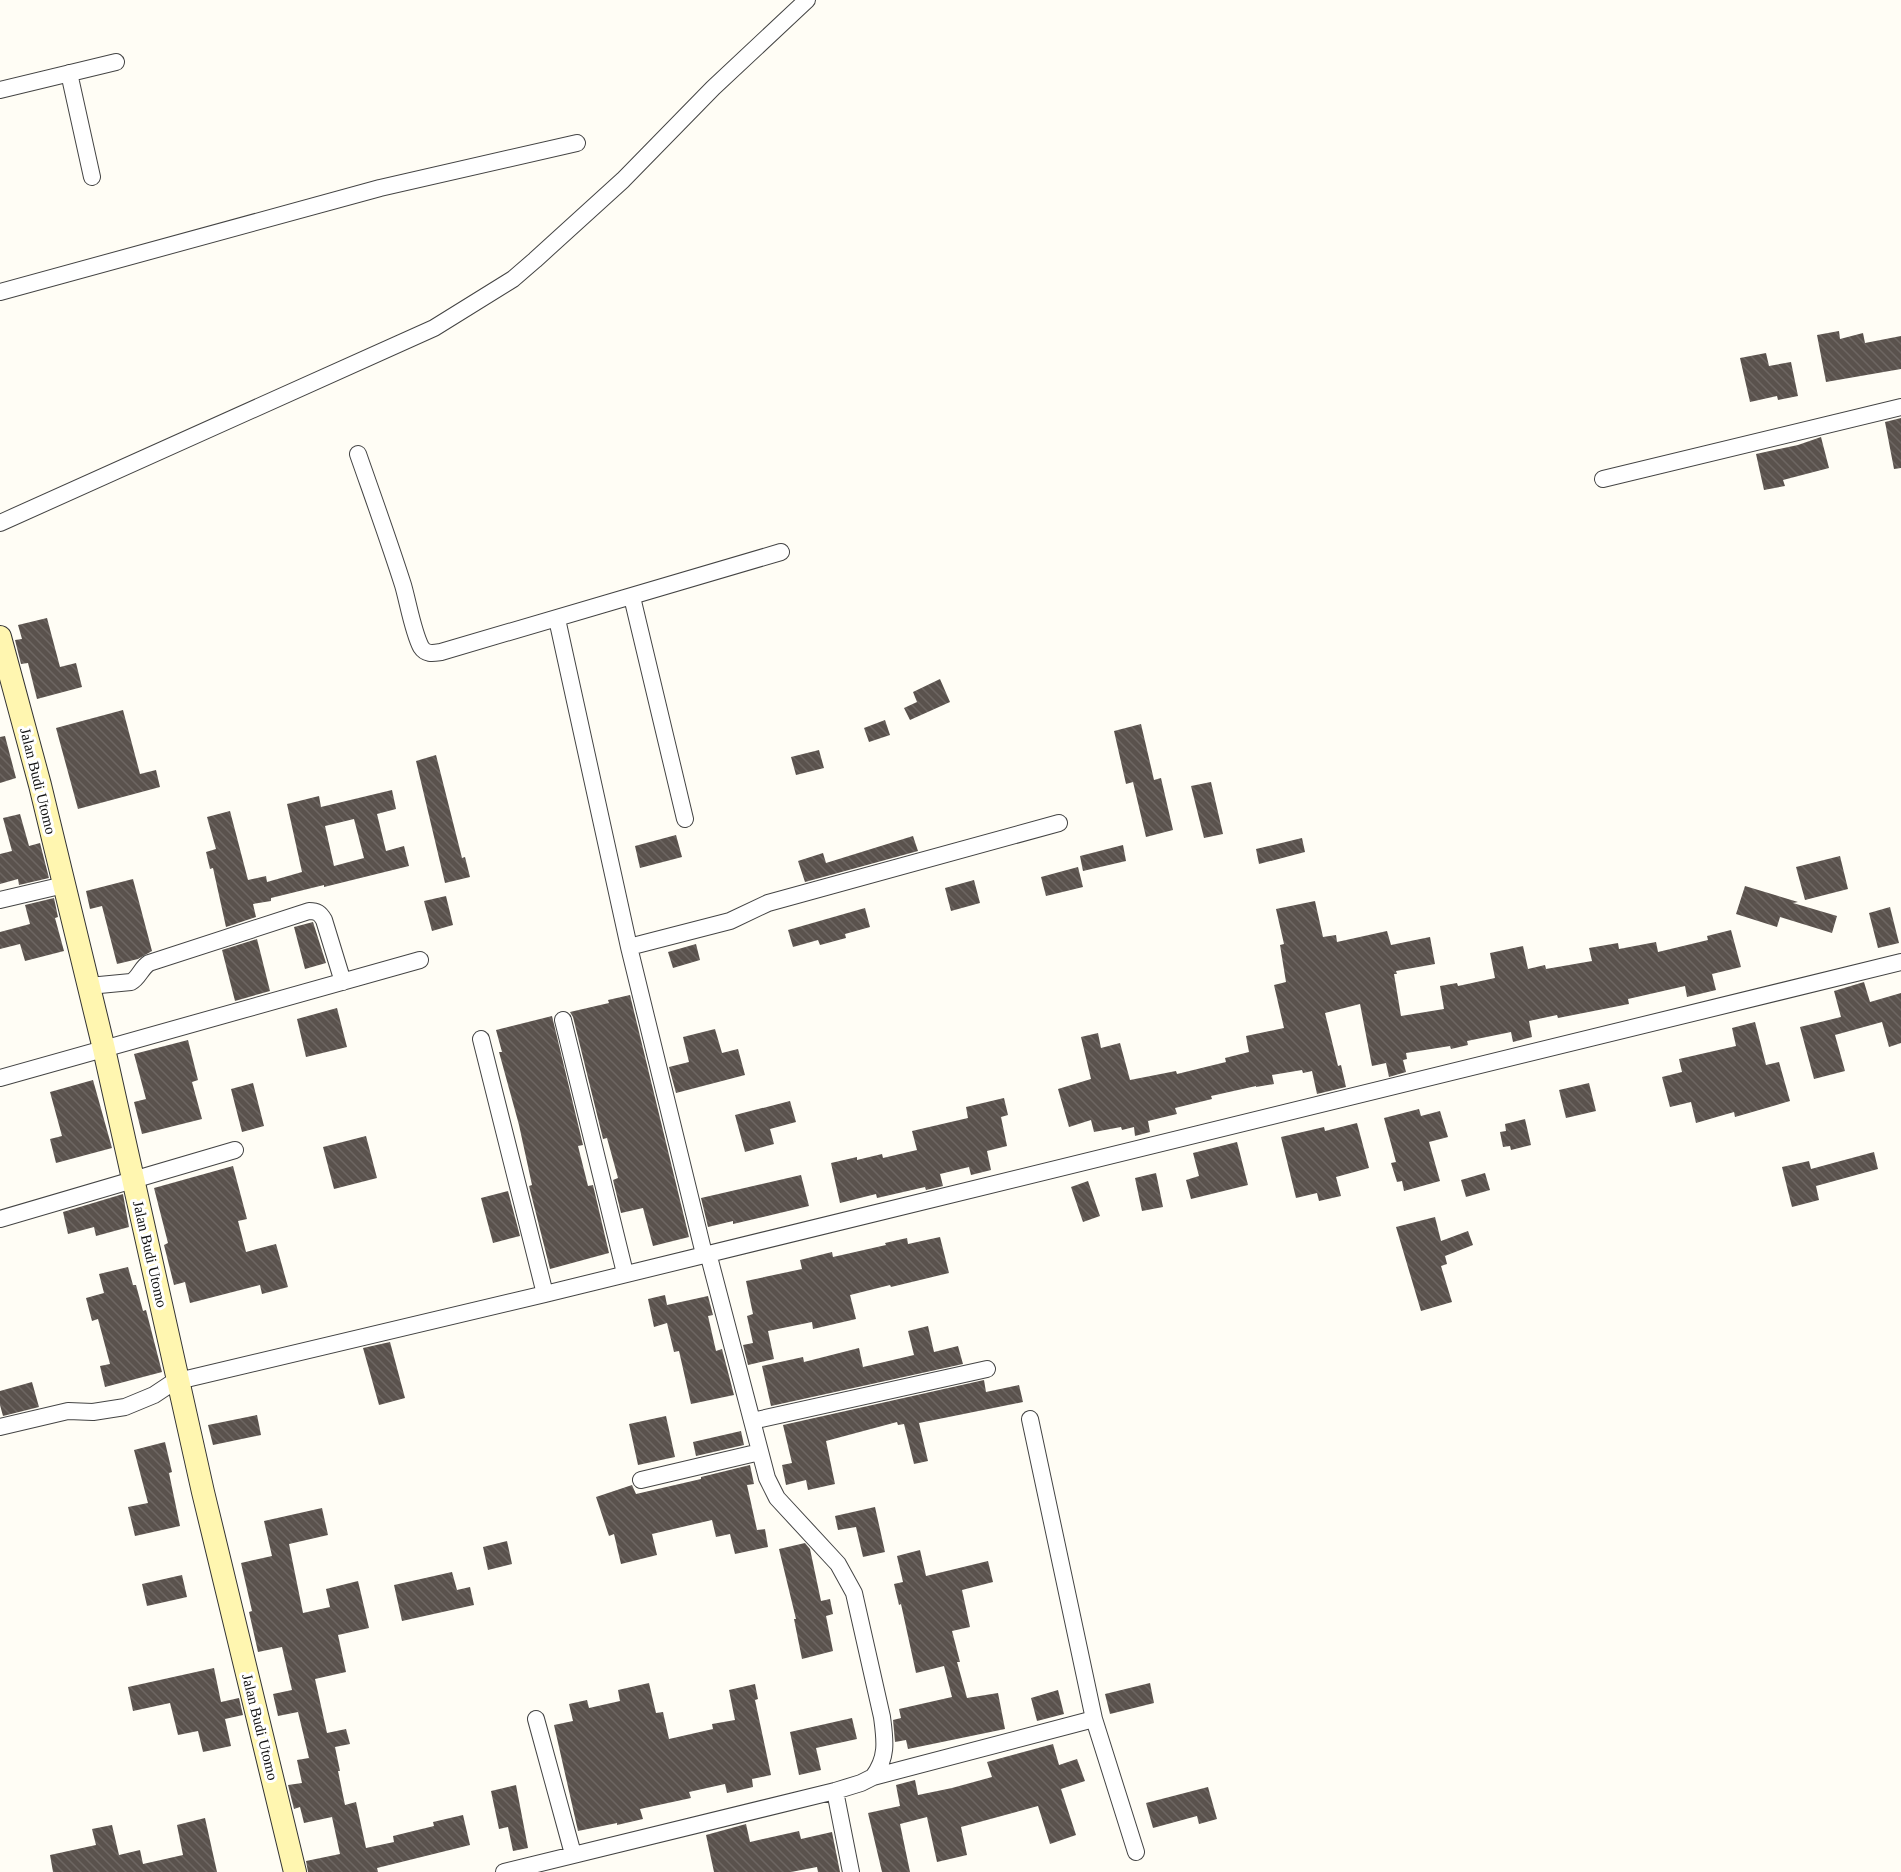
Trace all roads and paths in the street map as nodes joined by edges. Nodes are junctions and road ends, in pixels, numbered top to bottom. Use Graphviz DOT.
graph roads {
  1 [pos="807,0"];
  2 [pos="116,62"];
  3 [pos="69,73"];
  4 [pos="0,90"];
  5 [pos="577,143"];
  6 [pos="92,177"];
  7 [pos="0,292"];
  8 [pos="1901,407"];
  9 [pos="358,454"];
  10 [pos="1603,479"];
  11 [pos="0,523"];
  12 [pos="781,552"];
  13 [pos="632,597"];
  14 [pos="557,619"];
  15 [pos="0,637"];
  16 [pos="685,819"];
  17 [pos="1059,823"];
  18 [pos="64,885"];
  19 [pos="0,900"];
  20 [pos="629,947"];
  21 [pos="420,960"];
  22 [pos="1901,962"];
  23 [pos="342,982"];
  24 [pos="89,986"];
  25 [pos="563,1020"];
  26 [pos="481,1039"];
  27 [pos="104,1049"];
  28 [pos="0,1078"];
  29 [pos="235,1150"];
  30 [pos="134,1181"];
  31 [pos="0,1219"];
  32 [pos="706,1254"];
  33 [pos="625,1273"];
  34 [pos="545,1294"];
  35 [pos="987,1369"];
  36 [pos="178,1380"];
  37 [pos="1030,1419"];
  38 [pos="752,1421"];
  39 [pos="0,1427"];
  40 [pos="760,1452"];
  41 [pos="641,1480"];
  42 [pos="536,1719"];
  43 [pos="1094,1719"];
  44 [pos="873,1777"];
  45 [pos="835,1791"];
  46 [pos="1136,1851"];
  47 [pos="573,1854"];
  48 [pos="295,1872"];
  49 [pos="504,1872"];
  50 [pos="851,1872"];
  1 -- 11 [label="street"];
  2 -- 3 [label="street"];
  3 -- 4 [label="street"];
  3 -- 6 [label="street"];
  5 -- 7 [label="street"];
  8 -- 10 [label="street"];
  9 -- 14 [label="street"];
  12 -- 13 [label="street"];
  13 -- 14 [label="street"];
  13 -- 16 [label="street"];
  14 -- 20 [label="street"];
  15 -- 18 [label="street, Jalan Budi Utomo"];
  17 -- 20 [label="street"];
  18 -- 19 [label="street"];
  18 -- 24 [label="street, Jalan Budi Utomo"];
  20 -- 32 [label="street"];
  21 -- 23 [label="street"];
  22 -- 32 [label="street"];
  23 -- 24 [label="street"];
  23 -- 27 [label="street"];
  24 -- 27 [label="street, Jalan Budi Utomo"];
  25 -- 33 [label="street"];
  26 -- 34 [label="street"];
  27 -- 28 [label="street"];
  27 -- 30 [label="street, Jalan Budi Utomo"];
  29 -- 30 [label="street"];
  30 -- 31 [label="street"];
  30 -- 36 [label="street, Jalan Budi Utomo"];
  32 -- 33 [label="street"];
  32 -- 38 [label="street"];
  33 -- 34 [label="street"];
  34 -- 36 [label="street"];
  35 -- 38 [label="street"];
  36 -- 39 [label="street"];
  36 -- 48 [label="street, Jalan Budi Utomo"];
  37 -- 43 [label="street"];
  38 -- 40 [label="street"];
  40 -- 41 [label="street"];
  40 -- 44 [label="street"];
  42 -- 47 [label="street"];
  43 -- 44 [label="street"];
  43 -- 46 [label="street"];
  44 -- 45 [label="street"];
  45 -- 47 [label="street"];
  45 -- 50 [label="street"];
  47 -- 49 [label="street"];
}
